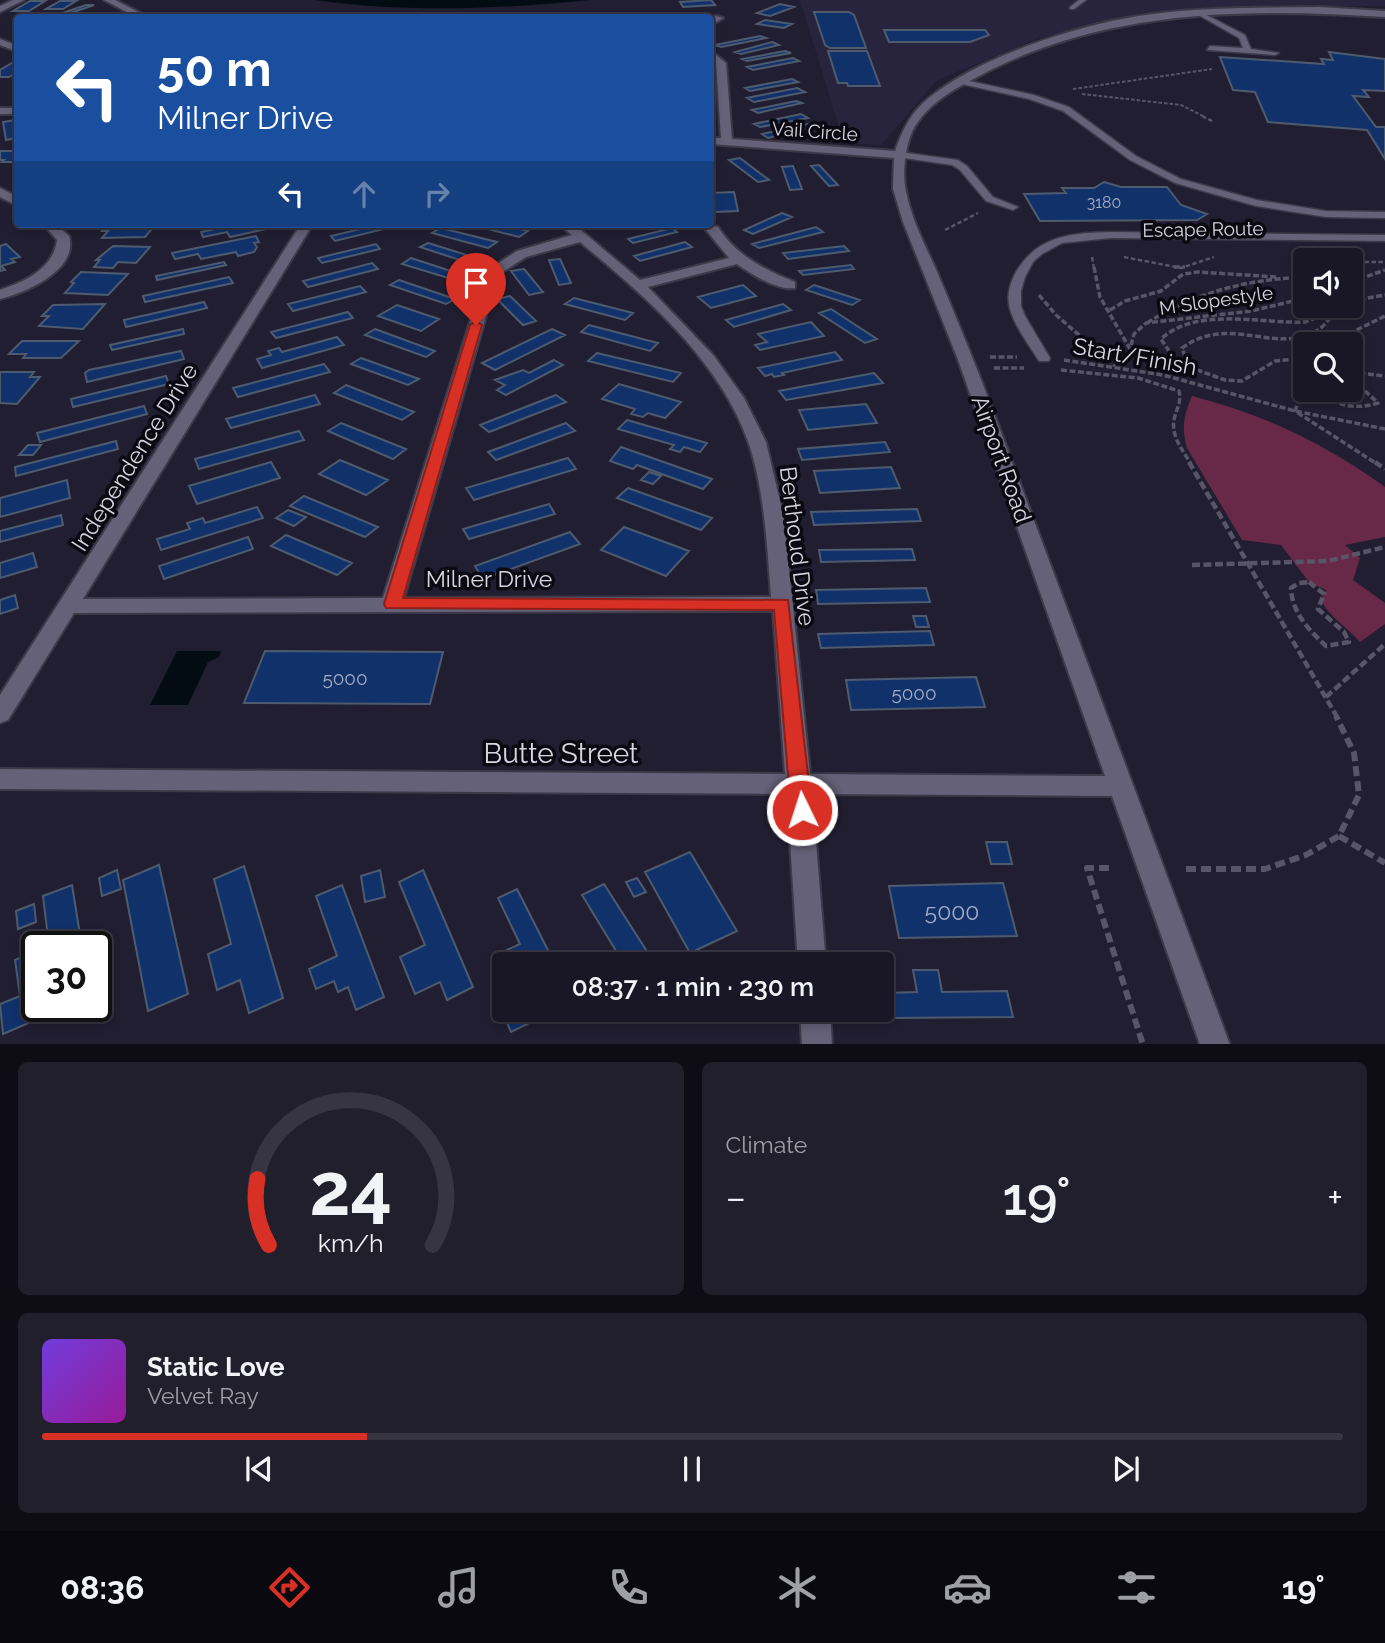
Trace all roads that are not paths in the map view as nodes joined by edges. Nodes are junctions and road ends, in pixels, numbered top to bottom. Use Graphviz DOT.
graph roads {
  1 [pos="20,0"];
  2 [pos="108,0"];
  3 [pos="1083,0"];
  4 [pos="1179,4"];
  5 [pos="1072,8"];
  6 [pos="0,9"];
  7 [pos="1197,12"];
  8 [pos="138,14"];
  9 [pos="1385,14"];
  10 [pos="1210,48"];
  11 [pos="1248,51"];
  12 [pos="1275,53"];
  13 [pos="714,57"];
  14 [pos="960,81"];
  15 [pos="714,141"];
  16 [pos="727,142"];
  17 [pos="900,155"];
  18 [pos="1013,207"];
  19 [pos="1385,215"];
  20 [pos="53,228"];
  21 [pos="305,228"];
  22 [pos="570,228"];
  23 [pos="713,230"];
  24 [pos="582,237"];
  25 [pos="1385,238"];
  26 [pos="738,260"];
  27 [pos="637,285"];
  28 [pos="790,285"];
  29 [pos="0,295"];
  30 [pos="1044,358"];
  31 [pos="392,604"];
  32 [pos="782,604"];
  33 [pos="69,606"];
  34 [pos="0,714"];
  35 [pos="0,779"];
  36 [pos="800,784"];
  37 [pos="1122,786"];
  38 [pos="811,952"];
  39 [pos="816,1022"];
  40 [pos="817,1044"];
  41 [pos="1215,1044"];
  1 -- 6 [label="street"];
  2 -- 8 [label="street"];
  3 -- 5 [label="lane"];
  4 -- 7 [label="street"];
  7 -- 9 [label="street, Airport Road"];
  7 -- 11 [label="lane"];
  7 -- 14 [label="street, Airport Road"];
  10 -- 11 [label="lane"];
  11 -- 12 [label="lane"];
  13 -- 16 [label="street"];
  14 -- 17 [label="street, Airport Road"];
  14 -- 19 [label="lane"];
  15 -- 16 [label="street, Vail Circle"];
  16 -- 17 [label="street, Vail Circle"];
  17 -- 18 [label="lane"];
  17 -- 37 [label="street, Airport Road"];
  20 -- 29 [label="street"];
  21 -- 33 [label="street, Independence Drive"];
  22 -- 24 [label="street, Berthoud Drive"];
  23 -- 26 [label="street"];
  24 -- 27 [label="street, Berthoud Drive"];
  24 -- 31 [label="street"];
  25 -- 30 [label="lane"];
  26 -- 27 [label="street"];
  26 -- 28 [label="street"];
  27 -- 32 [label="street, Berthoud Drive"];
  31 -- 32 [label="street, Milner Drive"];
  31 -- 33 [label="street, Milner Drive"];
  32 -- 36 [label="street, Berthoud Drive"];
  33 -- 34 [label="street, Independence Drive"];
  35 -- 36 [label="street, Butte Street"];
  36 -- 37 [label="street, Butte Street"];
  36 -- 38 [label="street, Berthoud Drive"];
  37 -- 41 [label="street, Airport Road"];
  39 -- 40 [label="street"];
}
